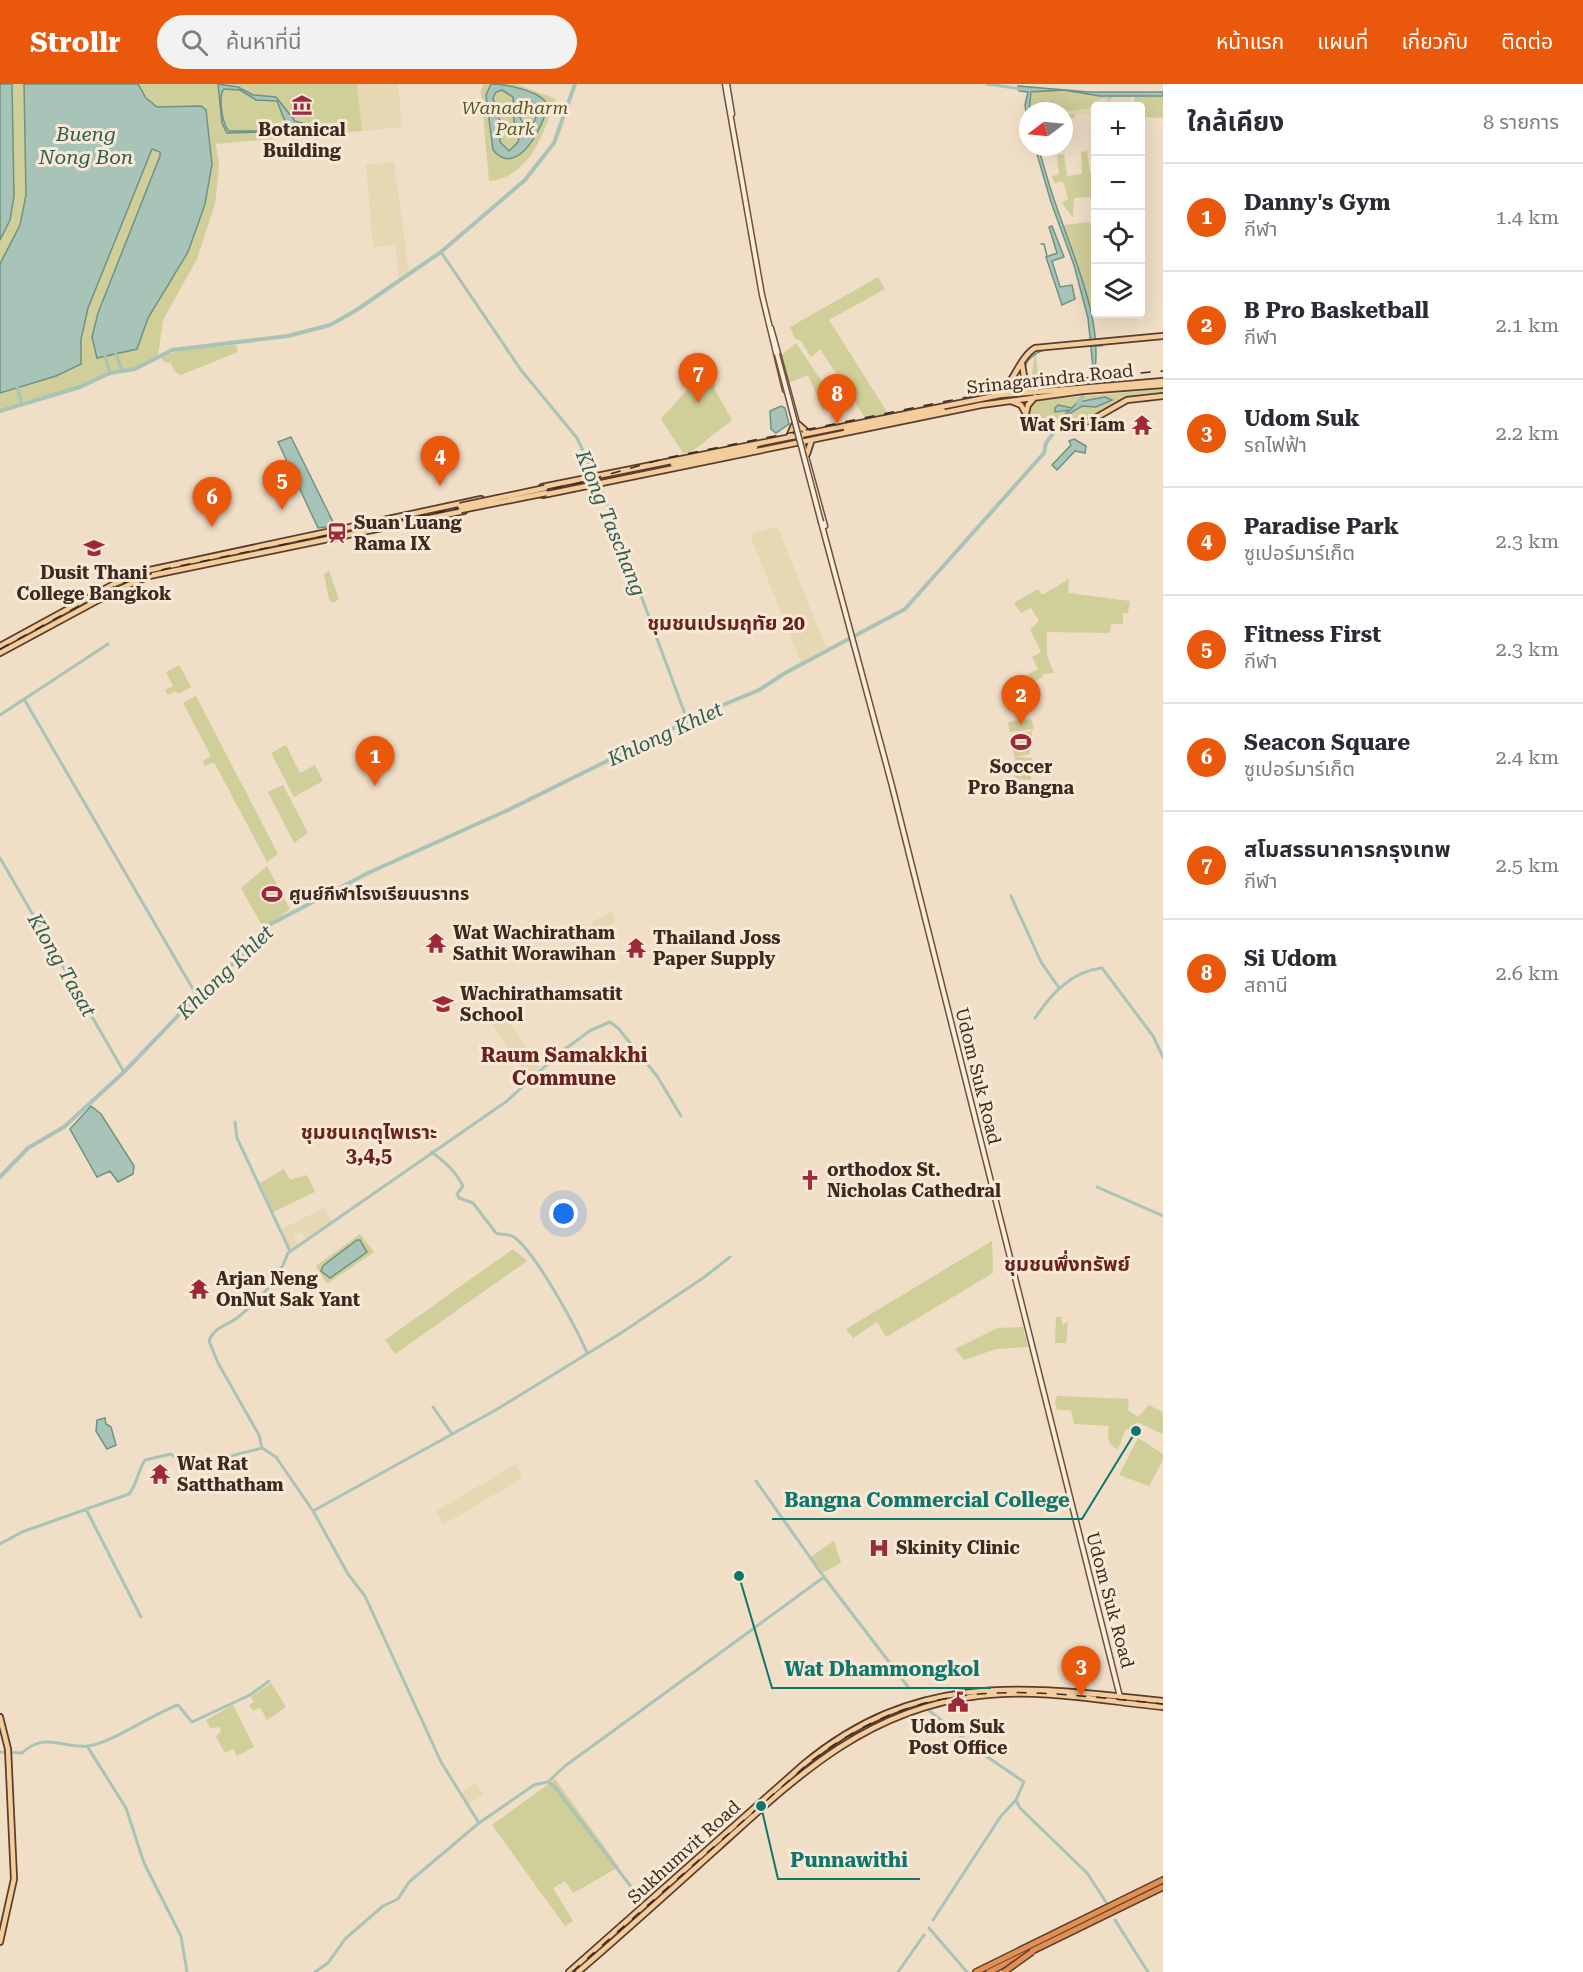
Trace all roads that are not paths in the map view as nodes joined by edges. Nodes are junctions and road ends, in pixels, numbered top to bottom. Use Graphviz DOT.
graph roads {
  1 [pos="726,84"];
  2 [pos="761,287"];
  3 [pos="769,329"];
  4 [pos="773,335"];
  5 [pos="1163,336"];
  6 [pos="774,344"];
  7 [pos="1022,362"];
  8 [pos="1163,383"];
  9 [pos="1088,389"];
  10 [pos="1038,390"];
  11 [pos="1000,395"];
  12 [pos="1036,396"];
  13 [pos="1163,396"];
  14 [pos="1008,400"];
  15 [pos="941,407"];
  16 [pos="948,411"];
  17 [pos="1026,415"];
  18 [pos="794,416"];
  19 [pos="796,425"];
  20 [pos="827,429"];
  21 [pos="808,433"];
  22 [pos="799,435"];
  23 [pos="789,437"];
  24 [pos="829,437"];
  25 [pos="814,440"];
  26 [pos="772,441"];
  27 [pos="801,442"];
  28 [pos="789,445"];
  29 [pos="775,449"];
  30 [pos="804,453"];
  31 [pos="653,465"];
  32 [pos="654,472"];
  33 [pos="584,479"];
  34 [pos="585,486"];
  35 [pos="532,489"];
  36 [pos="545,491"];
  37 [pos="534,497"];
  38 [pos="474,501"];
  39 [pos="461,508"];
  40 [pos="475,509"];
  41 [pos="425,512"];
  42 [pos="428,518"];
  43 [pos="824,533"];
  44 [pos="0,646"];
  45 [pos="0,653"];
  46 [pos="1120,1700"];
  47 [pos="1163,1701"];
  48 [pos="916,1703"];
  49 [pos="1163,1707"];
  50 [pos="918,1709"];
  51 [pos="0,1719"];
  52 [pos="827,1746"];
  53 [pos="7,1752"];
  54 [pos="830,1752"];
  55 [pos="673,1883"];
  56 [pos="1163,1887"];
  57 [pos="0,1933"];
  58 [pos="0,1942"];
  59 [pos="1032,1952"];
  60 [pos="568,1972"];
  61 [pos="578,1972"];
  62 [pos="978,1972"];
  63 [pos="989,1972"];
  64 [pos="1004,1972"];
  1 -- 2 [label="main road"];
  2 -- 3 [label="main road"];
  2 -- 4 [label="main road"];
  3 -- 6 [label="main road"];
  3 -- 18 [label="main road"];
  4 -- 6 [label="main road"];
  4 -- 18 [label="main road"];
  5 -- 7 [label="main road"];
  6 -- 43 [label="main road, Udom Suk Road, bridge"];
  7 -- 10 [label="main road"];
  7 -- 11 [label="main road"];
  8 -- 9 [label="main road, Srinagarindra Road"];
  9 -- 10 [label="main road, Srinagarindra Road"];
  9 -- 12 [label="main road, Srinagarindra Road"];
  10 -- 11 [label="main road, Srinagarindra Road"];
  11 -- 15 [label="main road, Srinagarindra Road"];
  12 -- 14 [label="main road, Srinagarindra Road"];
  12 -- 17 [label="main road"];
  13 -- 17 [label="main road"];
  14 -- 16 [label="main road, Srinagarindra Road"];
  14 -- 17 [label="main road"];
  15 -- 16 [label="main road, Srinagarindra Road"];
  15 -- 20 [label="main road, Srinagarindra Road"];
  16 -- 24 [label="main road, Srinagarindra Road"];
  18 -- 19 [label="main road, Udom Suk Road"];
  19 -- 21 [label="main road"];
  19 -- 22 [label="main road, Udom Suk Road"];
  19 -- 23 [label="main road"];
  20 -- 21 [label="main road, Srinagarindra Road"];
  20 -- 24 [label="main road"];
  21 -- 22 [label="main road, Srinagarindra Road"];
  22 -- 23 [label="main road, Srinagarindra Road"];
  22 -- 27 [label="main road, Udom Suk Road"];
  23 -- 26 [label="main road, Srinagarindra Road"];
  24 -- 25 [label="main road, Srinagarindra Road"];
  25 -- 27 [label="main road, Srinagarindra Road"];
  25 -- 30 [label="main road"];
  26 -- 29 [label="main road"];
  26 -- 31 [label="main road, Srinagarindra Road"];
  27 -- 28 [label="main road, Srinagarindra Road"];
  27 -- 30 [label="main road, Udom Suk Road"];
  28 -- 29 [label="main road, Srinagarindra Road"];
  28 -- 30 [label="main road"];
  29 -- 32 [label="main road, Srinagarindra Road"];
  30 -- 43 [label="main road, Udom Suk Road"];
  31 -- 32 [label="main road, Srinagarindra Road"];
  31 -- 33 [label="main road, Srinagarindra Road"];
  32 -- 34 [label="main road, Srinagarindra Road"];
  33 -- 35 [label="main road, Srinagarindra Road"];
  33 -- 36 [label="main road"];
  34 -- 36 [label="main road"];
  34 -- 37 [label="main road, Srinagarindra Road"];
  35 -- 37 [label="main road"];
  35 -- 38 [label="main road, Srinagarindra Road"];
  36 -- 39 [label="main road, bridge"];
  37 -- 40 [label="main road, Srinagarindra Road"];
  38 -- 40 [label="main road"];
  38 -- 41 [label="main road, Srinagarindra Road"];
  39 -- 41 [label="main road"];
  39 -- 42 [label="main road"];
  40 -- 42 [label="main road, Srinagarindra Road"];
  41 -- 44 [label="main road, Srinagarindra Road"];
  42 -- 45 [label="main road, Srinagarindra Road"];
  43 -- 46 [label="main road, Udom Suk Road"];
  46 -- 47 [label="main road, Sukhumvit Road"];
  46 -- 48 [label="main road, Sukhumvit Road"];
  46 -- 49 [label="main road, Sukhumvit Road"];
  46 -- 50 [label="main road, Sukhumvit Road"];
  48 -- 50 [label="main road"];
  48 -- 52 [label="main road, Sukhumvit Road"];
  50 -- 54 [label="main road, Sukhumvit Road"];
  51 -- 53 [label="main road"];
  52 -- 54 [label="main road"];
  52 -- 55 [label="main road, Sukhumvit Road"];
  53 -- 57 [label="main road"];
  53 -- 58 [label="main road"];
  54 -- 55 [label="main road, Sukhumvit Road"];
  55 -- 60 [label="main road, Sukhumvit Road"];
  55 -- 61 [label="main road, Sukhumvit Road"];
  56 -- 59 [label="highway"];
  56 -- 62 [label="highway"];
  56 -- 63 [label="highway"];
  59 -- 63 [label="highway, bridge"];
  59 -- 64 [label="highway, bridge"];
}
